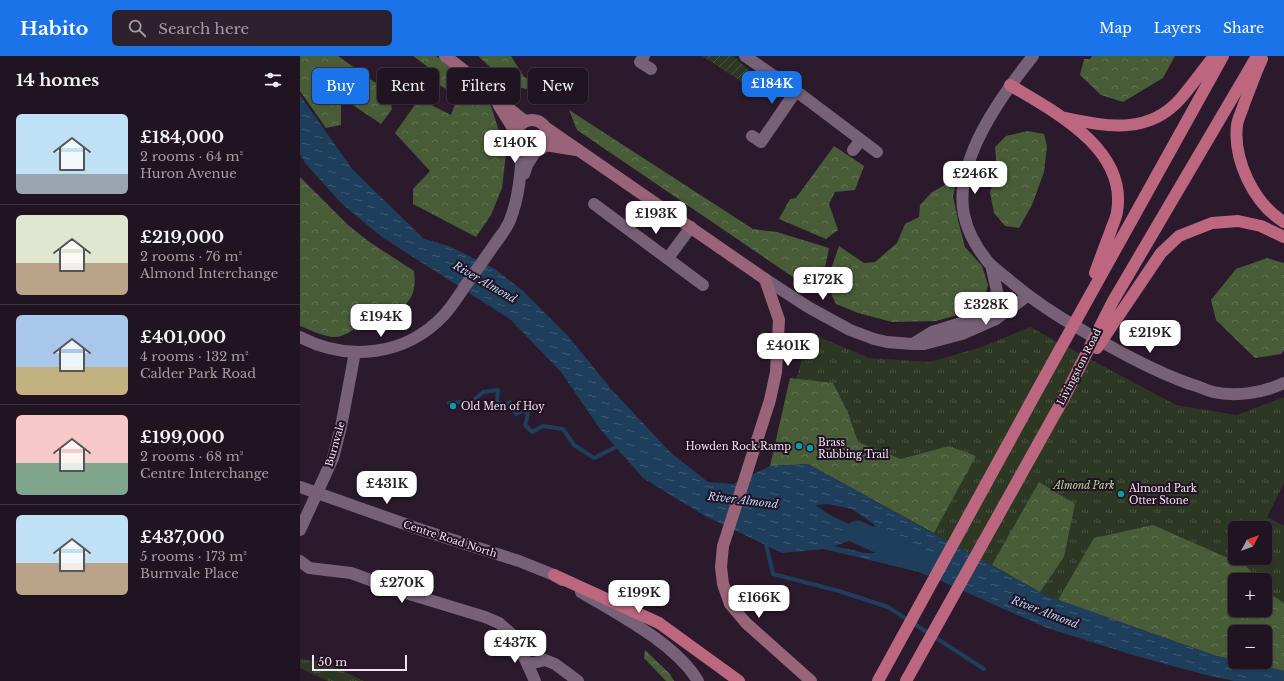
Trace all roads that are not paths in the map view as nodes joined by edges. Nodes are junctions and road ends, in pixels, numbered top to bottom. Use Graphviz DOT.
graph roads {
  1 [pos="445,56"];
  2 [pos="745,56"];
  3 [pos="1033,56"];
  4 [pos="1214,56"];
  5 [pos="1223,56"];
  6 [pos="1257,56"];
  7 [pos="1264,56"];
  8 [pos="638,58"];
  9 [pos="460,68"];
  10 [pos="651,69"];
  11 [pos="1010,85"];
  12 [pos="796,91"];
  13 [pos="497,104"];
  14 [pos="503,104"];
  15 [pos="1064,118"];
  16 [pos="525,121"];
  17 [pos="545,127"];
  18 [pos="516,133"];
  19 [pos="861,140"];
  20 [pos="761,142"];
  21 [pos="522,149"];
  22 [pos="540,149"];
  23 [pos="854,150"];
  24 [pos="580,151"];
  25 [pos="877,152"];
  26 [pos="519,188"];
  27 [pos="594,204"];
  28 [pos="1284,222"];
  29 [pos="691,227"];
  30 [pos="1284,237"];
  31 [pos="668,258"];
  32 [pos="991,265"];
  33 [pos="765,279"];
  34 [pos="703,285"];
  35 [pos="1092,288"];
  36 [pos="1027,296"];
  37 [pos="300,336"];
  38 [pos="912,344"];
  39 [pos="355,352"];
  40 [pos="1284,383"];
  41 [pos="1066,394"];
  42 [pos="300,486"];
  43 [pos="300,530"];
  44 [pos="300,561"];
  45 [pos="554,575"];
  46 [pos="952,598"];
  47 [pos="529,664"];
  48 [pos="535,681"];
  49 [pos="578,681"];
  50 [pos="698,681"];
  51 [pos="739,681"];
  52 [pos="811,681"];
  53 [pos="878,681"];
  54 [pos="906,681"];
  55 [pos="913,681"];
  1 -- 9 [label="main road"];
  2 -- 12 [label="street"];
  3 -- 11 [label="street"];
  4 -- 15 [label="main road"];
  5 -- 35 [label="main road"];
  6 -- 41 [label="main road, Livingston Road"];
  7 -- 28 [label="main road"];
  8 -- 10 [label="street"];
  11 -- 15 [label="main road"];
  11 -- 32 [label="street"];
  12 -- 19 [label="street"];
  12 -- 20 [label="street"];
  13 -- 18 [label="main road"];
  14 -- 16 [label="main road"];
  15 -- 35 [label="main road"];
  16 -- 17 [label="main road"];
  16 -- 18 [label="main road"];
  17 -- 22 [label="main road"];
  17 -- 24 [label="main road"];
  18 -- 21 [label="main road"];
  19 -- 23 [label="street"];
  19 -- 25 [label="street"];
  21 -- 22 [label="main road"];
  21 -- 26 [label="street"];
  22 -- 24 [label="main road"];
  22 -- 26 [label="street"];
  24 -- 29 [label="main road"];
  26 -- 39 [label="street"];
  27 -- 31 [label="street"];
  29 -- 31 [label="street"];
  29 -- 33 [label="main road"];
  30 -- 41 [label="main road"];
  31 -- 34 [label="street"];
  32 -- 36 [label="street"];
  32 -- 38 [label="street"];
  33 -- 38 [label="street"];
  33 -- 52 [label="main road"];
  35 -- 53 [label="main road"];
  36 -- 38 [label="street"];
  36 -- 40 [label="street"];
  37 -- 39 [label="street"];
  39 -- 43 [label="street, Burnvale"];
  41 -- 46 [label="main road, Livingston Road"];
  42 -- 45 [label="street, Centre Road North"];
  44 -- 47 [label="street"];
  45 -- 50 [label="street, Centre Road North"];
  45 -- 51 [label="main road"];
  46 -- 54 [label="main road, Livingston Road"];
  46 -- 55 [label="main road"];
  47 -- 48 [label="street"];
  47 -- 49 [label="street"];
}
